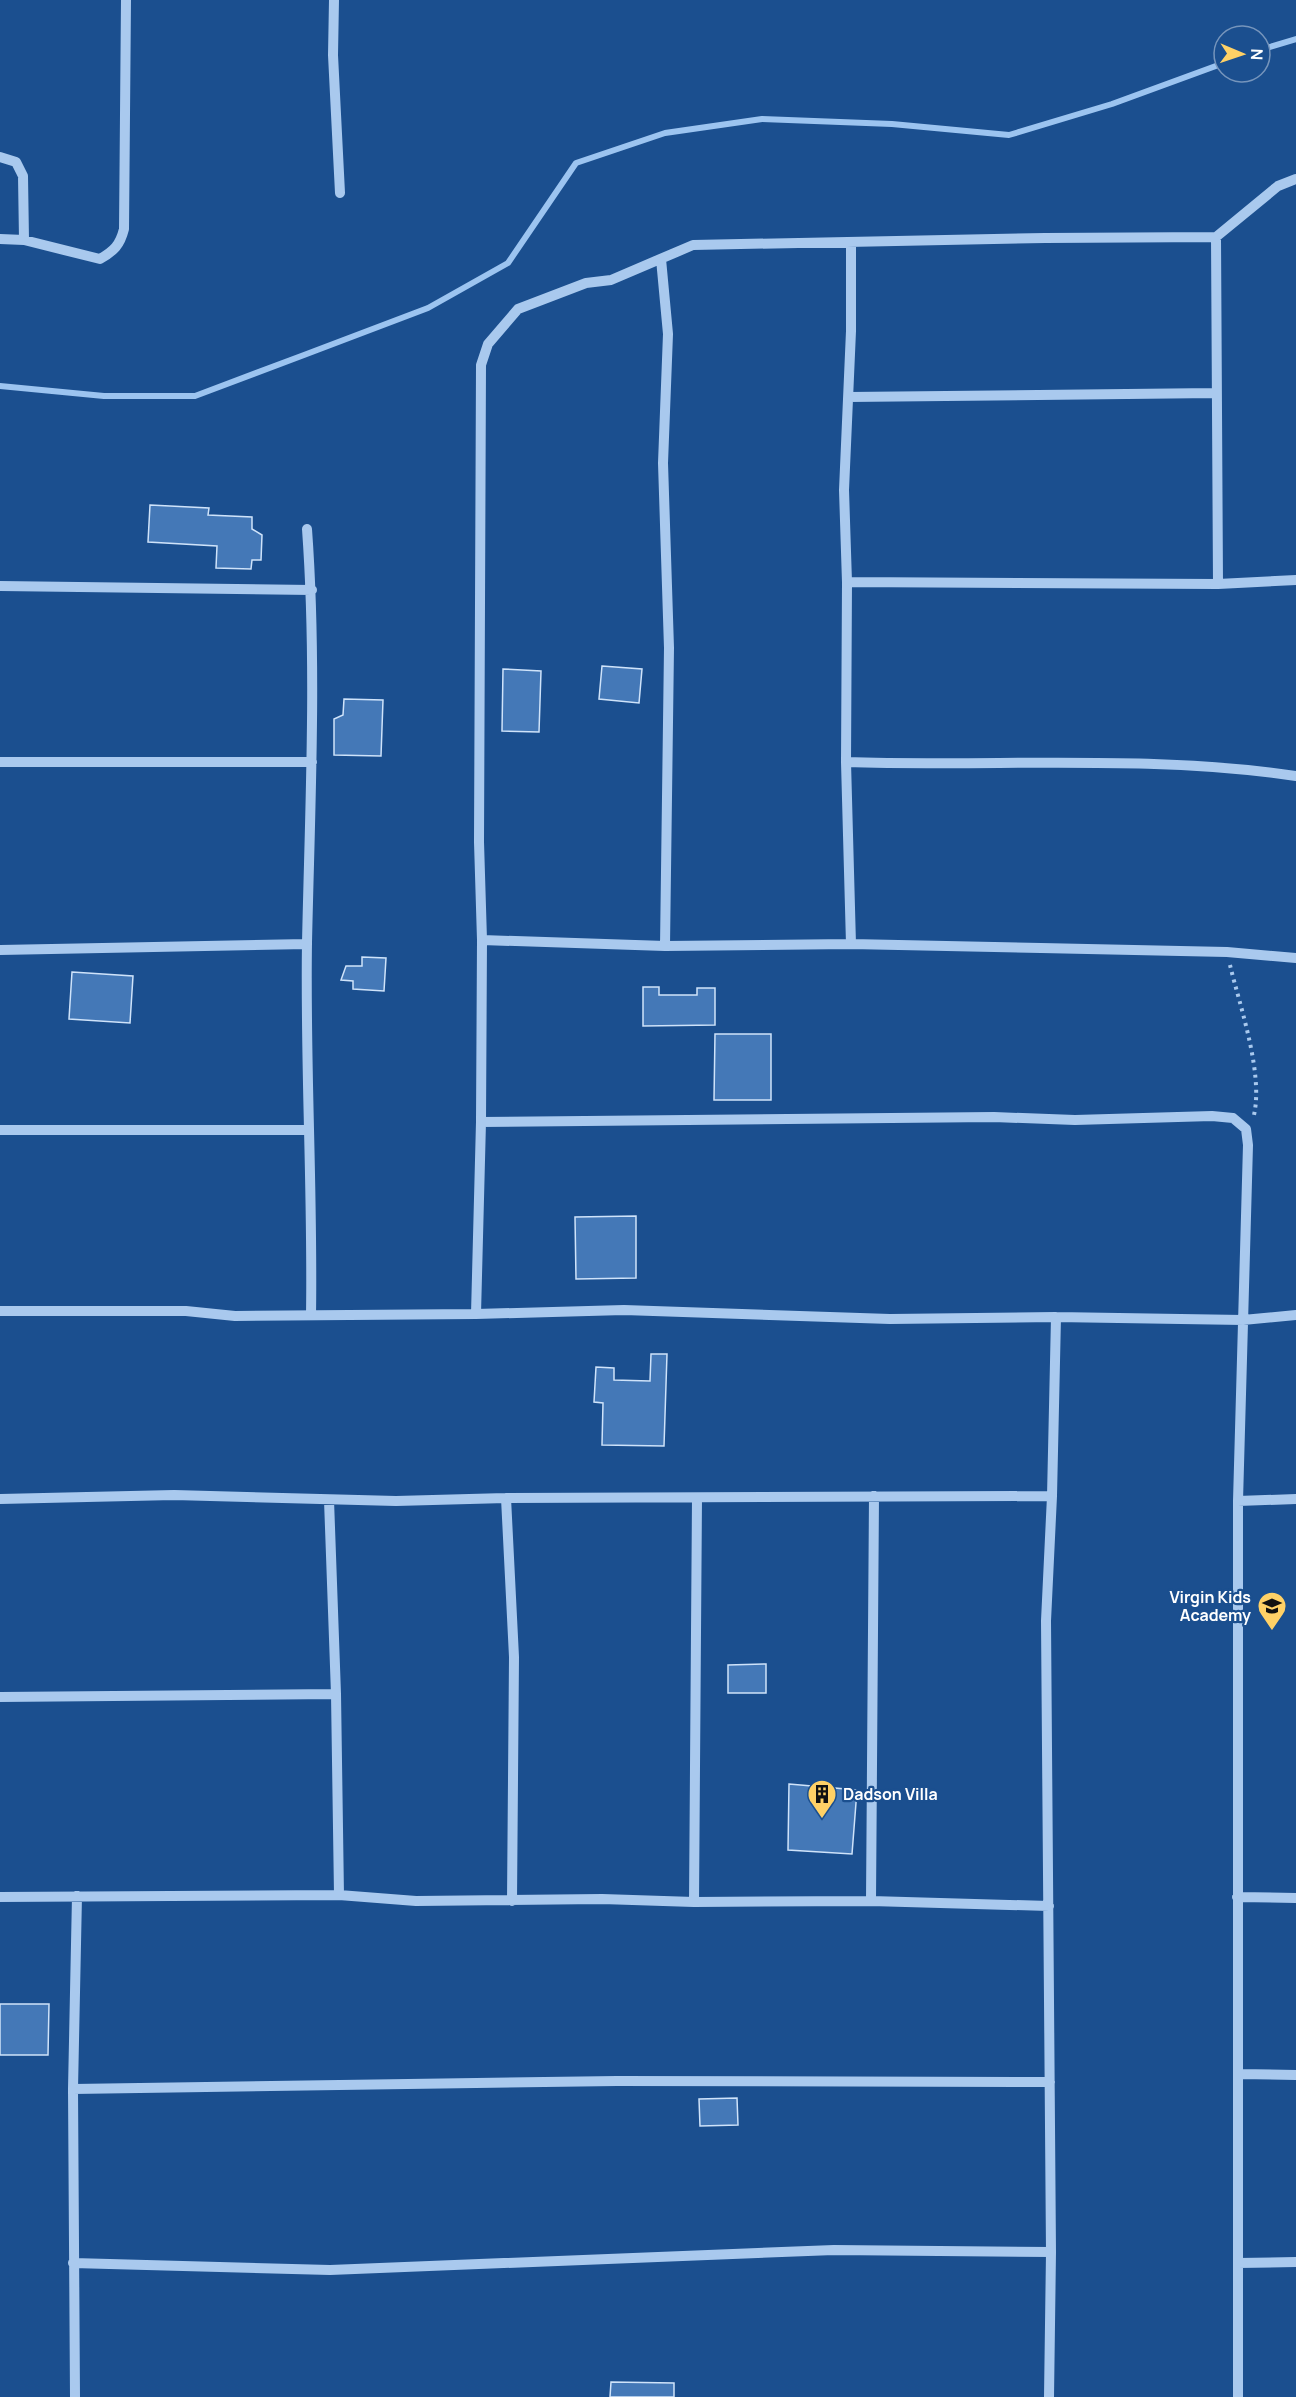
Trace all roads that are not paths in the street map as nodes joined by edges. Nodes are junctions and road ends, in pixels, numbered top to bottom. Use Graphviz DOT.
graph roads {
  1 [pos="126,0"];
  2 [pos="334,0"];
  3 [pos="0,157"];
  4 [pos="1296,179"];
  5 [pos="340,193"];
  6 [pos="1216,237"];
  7 [pos="0,239"];
  8 [pos="24,240"];
  9 [pos="851,243"];
  10 [pos="661,259"];
  11 [pos="1215,393"];
  12 [pos="849,397"];
  13 [pos="308,529"];
  14 [pos="1296,580"];
  15 [pos="847,582"];
  16 [pos="1218,584"];
  17 [pos="0,586"];
  18 [pos="312,590"];
  19 [pos="0,762"];
  20 [pos="312,762"];
  21 [pos="846,762"];
  22 [pos="1296,776"];
  23 [pos="482,940"];
  24 [pos="307,944"];
  25 [pos="852,944"];
  26 [pos="665,946"];
  27 [pos="0,950"];
  28 [pos="1296,958"];
  29 [pos="481,1122"];
  30 [pos="0,1130"];
  31 [pos="308,1130"];
  32 [pos="0,1311"];
  33 [pos="476,1314"];
  34 [pos="311,1315"];
  35 [pos="1296,1315"];
  36 [pos="1056,1317"];
  37 [pos="1243,1320"];
  38 [pos="874,1496"];
  39 [pos="1052,1496"];
  40 [pos="697,1497"];
  41 [pos="506,1498"];
  42 [pos="0,1499"];
  43 [pos="1296,1499"];
  44 [pos="329,1500"];
  45 [pos="1238,1501"];
  46 [pos="336,1694"];
  47 [pos="0,1697"];
  48 [pos="339,1895"];
  49 [pos="77,1896"];
  50 [pos="0,1897"];
  51 [pos="1237,1897"];
  52 [pos="1296,1898"];
  53 [pos="513,1901"];
  54 [pos="871,1901"];
  55 [pos="694,1902"];
  56 [pos="1049,1906"];
  57 [pos="1238,2074"];
  58 [pos="1296,2075"];
  59 [pos="1050,2082"];
  60 [pos="73,2089"];
  61 [pos="1051,2252"];
  62 [pos="1296,2262"];
  63 [pos="73,2263"];
  64 [pos="1238,2263"];
  65 [pos="75,2397"];
  66 [pos="1049,2397"];
  67 [pos="1238,2397"];
  1 -- 8 [label="street"];
  2 -- 5 [label="street"];
  3 -- 8 [label="street"];
  4 -- 6 [label="street"];
  6 -- 9 [label="street"];
  6 -- 11 [label="street"];
  7 -- 8 [label="street"];
  9 -- 10 [label="street"];
  9 -- 12 [label="street"];
  10 -- 23 [label="street"];
  10 -- 26 [label="street"];
  11 -- 12 [label="street"];
  11 -- 16 [label="street"];
  12 -- 15 [label="street"];
  13 -- 18 [label="street"];
  14 -- 16 [label="street"];
  15 -- 16 [label="street"];
  15 -- 21 [label="street"];
  17 -- 18 [label="street"];
  18 -- 20 [label="street"];
  19 -- 20 [label="street"];
  20 -- 24 [label="street"];
  21 -- 22 [label="street"];
  21 -- 25 [label="street"];
  23 -- 26 [label="street"];
  23 -- 29 [label="street"];
  24 -- 27 [label="street"];
  24 -- 31 [label="street"];
  25 -- 26 [label="street"];
  25 -- 28 [label="street"];
  29 -- 33 [label="street"];
  29 -- 37 [label="street"];
  30 -- 31 [label="street"];
  31 -- 34 [label="street"];
  32 -- 34 [label="street"];
  33 -- 34 [label="street"];
  33 -- 36 [label="street"];
  35 -- 37 [label="street"];
  36 -- 37 [label="street"];
  36 -- 39 [label="street"];
  37 -- 45 [label="street"];
  38 -- 39 [label="street"];
  38 -- 40 [label="street"];
  38 -- 54 [label="street"];
  39 -- 56 [label="street"];
  40 -- 41 [label="street"];
  40 -- 55 [label="street"];
  41 -- 44 [label="street"];
  41 -- 53 [label="street"];
  42 -- 44 [label="street"];
  43 -- 45 [label="street"];
  44 -- 46 [label="street"];
  45 -- 51 [label="street"];
  46 -- 47 [label="street"];
  46 -- 48 [label="street"];
  48 -- 49 [label="street"];
  48 -- 53 [label="street"];
  49 -- 50 [label="street"];
  49 -- 60 [label="street"];
  51 -- 52 [label="street"];
  51 -- 57 [label="street"];
  53 -- 55 [label="street"];
  54 -- 55 [label="street"];
  54 -- 56 [label="street"];
  56 -- 59 [label="street"];
  57 -- 58 [label="street"];
  57 -- 64 [label="street"];
  59 -- 60 [label="street"];
  59 -- 61 [label="street"];
  60 -- 63 [label="street"];
  61 -- 63 [label="street"];
  61 -- 66 [label="street"];
  62 -- 64 [label="street"];
  63 -- 65 [label="street"];
  64 -- 67 [label="street"];
}
